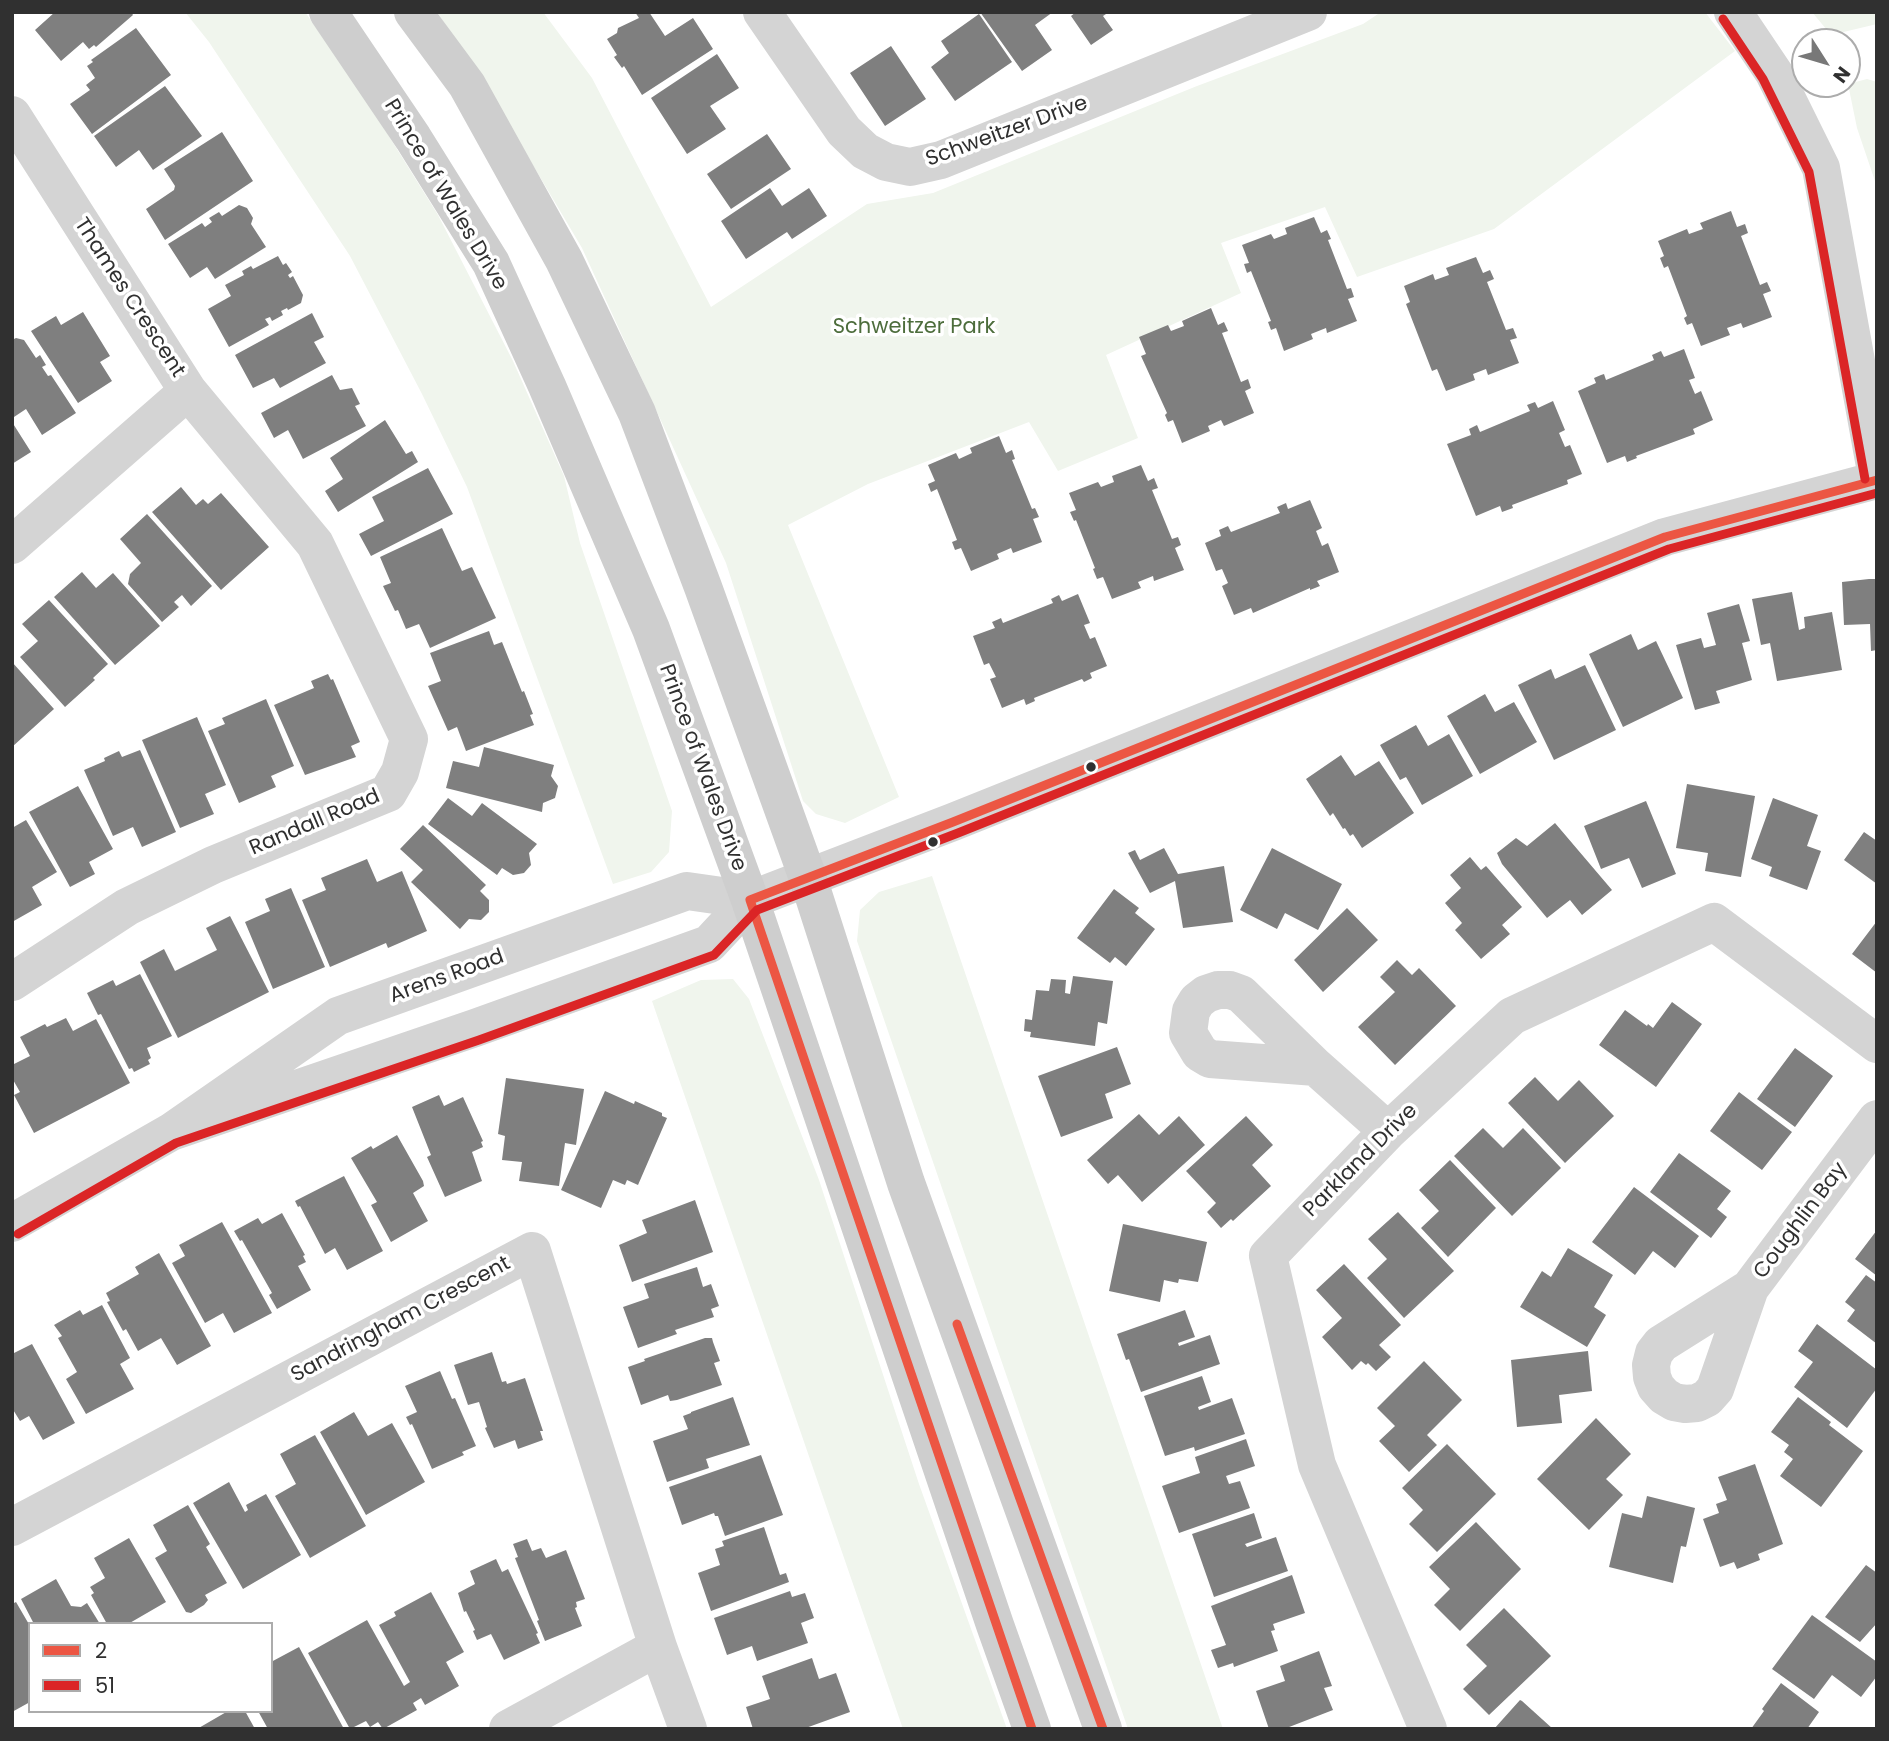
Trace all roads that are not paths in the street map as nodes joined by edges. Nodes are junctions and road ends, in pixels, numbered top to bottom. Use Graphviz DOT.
graph roads {
  1 [pos="328,12"];
  2 [pos="413,12"];
  3 [pos="762,12"];
  4 [pos="1308,12"];
  5 [pos="1733,12"];
  6 [pos="12,115"];
  7 [pos="188,391"];
  8 [pos="1877,478"];
  9 [pos="12,545"];
  10 [pos="808,878"];
  11 [pos="750,900"];
  12 [pos="12,982"];
  13 [pos="1877,1044"];
  14 [pos="1317,1066"];
  15 [pos="1877,1119"];
  16 [pos="1388,1131"];
  17 [pos="171,1132"];
  18 [pos="12,1223"];
  19 [pos="1750,1289"];
  20 [pos="12,1527"];
  21 [pos="658,1647"];
  22 [pos="508,1729"];
  23 [pos="688,1729"];
  24 [pos="1032,1729"];
  25 [pos="1103,1729"];
  26 [pos="1428,1729"];
  1 -- 11 [label="main road, Prince of Wales Drive"];
  2 -- 10 [label="main road"];
  3 -- 4 [label="street, Schweitzer Drive"];
  5 -- 8 [label="street"];
  6 -- 7 [label="street, Thames Crescent"];
  7 -- 9 [label="street, Thames Crescent"];
  7 -- 12 [label="street, Randall Road"];
  8 -- 10 [label="street, Arens Road"];
  10 -- 11 [label="street, Arens Road"];
  10 -- 25 [label="main road"];
  11 -- 17 [label="street, Arens Road"];
  11 -- 17 [label="street, Arens Road"];
  11 -- 24 [label="main road, Prince of Wales Drive"];
  13 -- 16 [label="street, Parkland Drive"];
  14 -- 16 [label="street"];
  15 -- 19 [label="street, Coughlin Bay"];
  16 -- 26 [label="street, Parkland Drive"];
  17 -- 18 [label="street, Arens Road"];
  20 -- 21 [label="street, Sandringham Crescent"];
  21 -- 22 [label="street"];
  21 -- 23 [label="street, Sandringham Crescent"];
}
